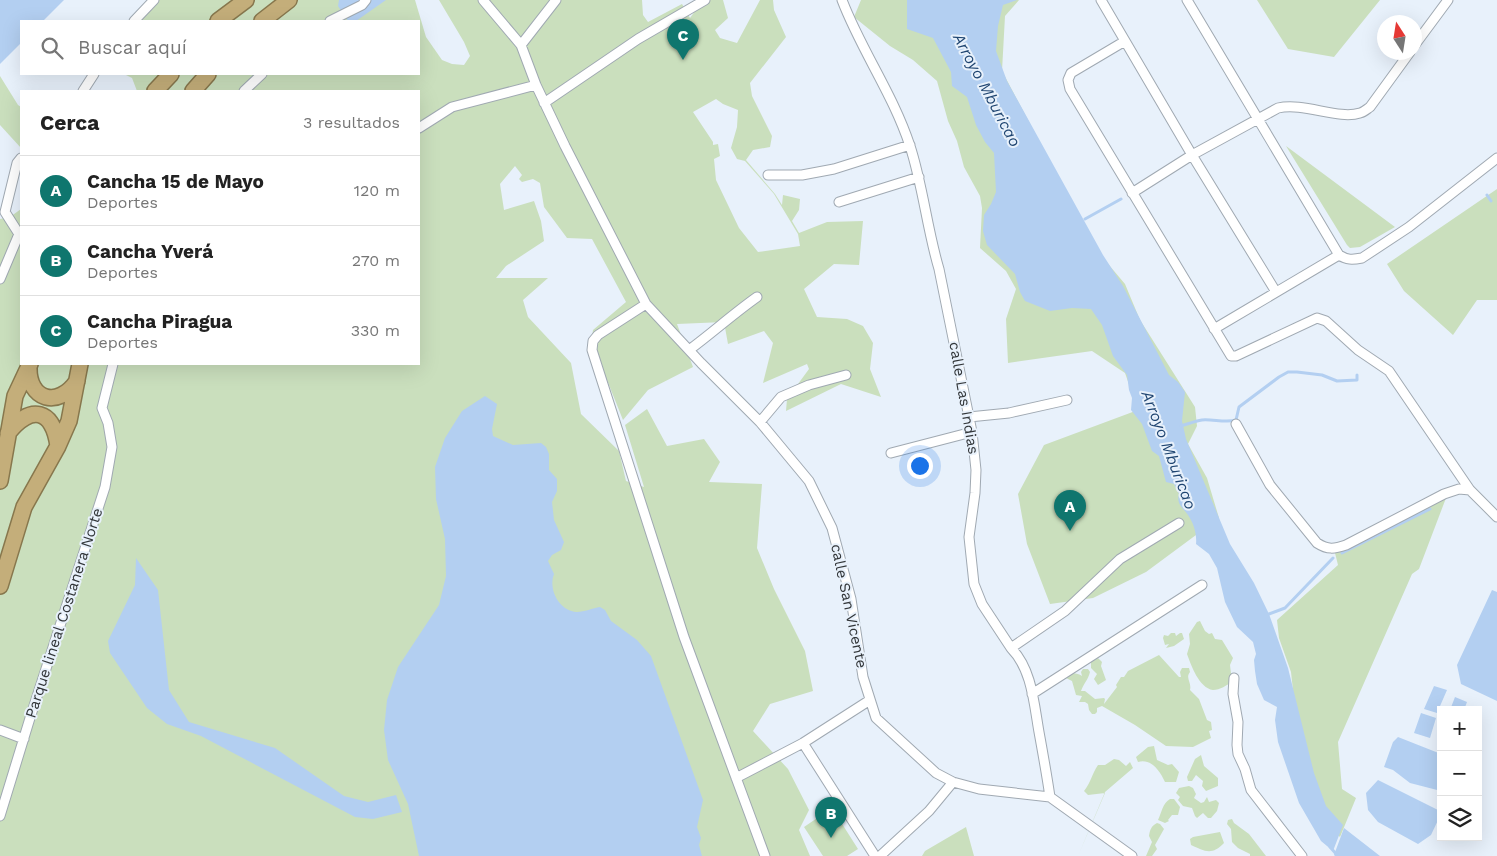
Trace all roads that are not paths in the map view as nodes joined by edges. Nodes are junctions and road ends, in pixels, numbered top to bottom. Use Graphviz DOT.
graph roads {
  1 [pos="154,0"];
  2 [pos="246,0"];
  3 [pos="289,0"];
  4 [pos="366,0"];
  5 [pos="483,0"];
  6 [pos="556,0"];
  7 [pos="705,0"];
  8 [pos="842,0"];
  9 [pos="1101,0"];
  10 [pos="1187,0"];
  11 [pos="1448,0"];
  12 [pos="135,20"];
  13 [pos="219,20"];
  14 [pos="263,20"];
  15 [pos="332,20"];
  16 [pos="1422,35"];
  17 [pos="1125,41"];
  18 [pos="521,44"];
  19 [pos="1404,60"];
  20 [pos="93,75"];
  21 [pos="170,75"];
  22 [pos="207,75"];
  23 [pos="261,75"];
  24 [pos="536,85"];
  25 [pos="84,90"];
  26 [pos="156,90"];
  27 [pos="194,90"];
  28 [pos="245,90"];
  29 [pos="544,103"];
  30 [pos="1257,119"];
  31 [pos="420,127"];
  32 [pos="910,145"];
  33 [pos="1192,155"];
  34 [pos="1497,158"];
  35 [pos="20,159"];
  36 [pos="768,175"];
  37 [pos="919,177"];
  38 [pos="1132,193"];
  39 [pos="839,202"];
  40 [pos="1338,255"];
  41 [pos="0,279"];
  42 [pos="1276,292"];
  43 [pos="757,297"];
  44 [pos="646,304"];
  45 [pos="1214,329"];
  46 [pos="689,350"];
  47 [pos="29,365"];
  48 [pos="80,365"];
  49 [pos="113,365"];
  50 [pos="846,375"];
  51 [pos="77,380"];
  52 [pos="1067,400"];
  53 [pos="969,417"];
  54 [pos="760,422"];
  55 [pos="1236,424"];
  56 [pos="972,432"];
  57 [pos="8,433"];
  58 [pos="58,446"];
  59 [pos="891,453"];
  60 [pos="0,481"];
  61 [pos="1473,493"];
  62 [pos="1497,517"];
  63 [pos="1179,523"];
  64 [pos="1202,585"];
  65 [pos="0,586"];
  66 [pos="1011,648"];
  67 [pos="1234,678"];
  68 [pos="1032,694"];
  69 [pos="870,700"];
  70 [pos="0,730"];
  71 [pos="24,739"];
  72 [pos="803,743"];
  73 [pos="736,778"];
  74 [pos="953,782"];
  75 [pos="1050,797"];
  76 [pos="0,816"];
  77 [pos="765,856"];
  78 [pos="875,856"];
  79 [pos="880,856"];
  80 [pos="1132,856"];
  81 [pos="1302,856"];
  1 -- 12 [label="street"];
  2 -- 13 [label="highway"];
  3 -- 14 [label="highway"];
  4 -- 15 [label="street"];
  5 -- 18 [label="street"];
  6 -- 18 [label="street"];
  7 -- 29 [label="street"];
  8 -- 32 [label="street, calle Las Indias"];
  9 -- 17 [label="street"];
  10 -- 30 [label="street"];
  11 -- 16 [label="street"];
  17 -- 33 [label="street"];
  17 -- 38 [label="street"];
  18 -- 24 [label="street, calle San Vicente"];
  19 -- 30 [label="street"];
  20 -- 25 [label="street"];
  21 -- 26 [label="highway"];
  22 -- 27 [label="highway"];
  23 -- 28 [label="street"];
  24 -- 29 [label="street, calle San Vicente"];
  24 -- 31 [label="street"];
  29 -- 44 [label="street, calle San Vicente"];
  30 -- 33 [label="street"];
  30 -- 40 [label="street"];
  32 -- 36 [label="street"];
  32 -- 37 [label="street, calle Las Indias"];
  33 -- 38 [label="street"];
  33 -- 42 [label="street"];
  34 -- 40 [label="street"];
  35 -- 41 [label="street"];
  37 -- 39 [label="street"];
  37 -- 53 [label="street, calle Las Indias"];
  38 -- 45 [label="street"];
  40 -- 42 [label="street"];
  42 -- 45 [label="street"];
  43 -- 46 [label="street"];
  44 -- 46 [label="street, calle San Vicente"];
  44 -- 73 [label="street"];
  45 -- 61 [label="street"];
  46 -- 54 [label="street, calle San Vicente"];
  47 -- 51 [label="highway"];
  47 -- 57 [label="highway"];
  48 -- 51 [label="highway"];
  49 -- 71 [label="street, Parque lineal Costanera Norte"];
  50 -- 54 [label="street"];
  51 -- 58 [label="highway"];
  52 -- 53 [label="street"];
  53 -- 56 [label="street, calle Las Indias"];
  54 -- 69 [label="street, calle San Vicente"];
  55 -- 61 [label="street"];
  56 -- 59 [label="street"];
  56 -- 66 [label="street, calle Las Indias"];
  57 -- 58 [label="highway"];
  57 -- 60 [label="highway"];
  58 -- 65 [label="highway"];
  61 -- 62 [label="street"];
  63 -- 66 [label="street"];
  64 -- 68 [label="street"];
  66 -- 68 [label="street, calle Las Indias"];
  67 -- 81 [label="street"];
  68 -- 75 [label="street, calle Las Indias"];
  69 -- 72 [label="street"];
  69 -- 74 [label="street, calle San Vicente"];
  70 -- 71 [label="street"];
  71 -- 76 [label="street, Parque lineal Costanera Norte"];
  72 -- 73 [label="street"];
  72 -- 78 [label="street"];
  73 -- 77 [label="street"];
  74 -- 75 [label="street, calle San Vicente"];
  74 -- 79 [label="street"];
  75 -- 80 [label="street"];
}
